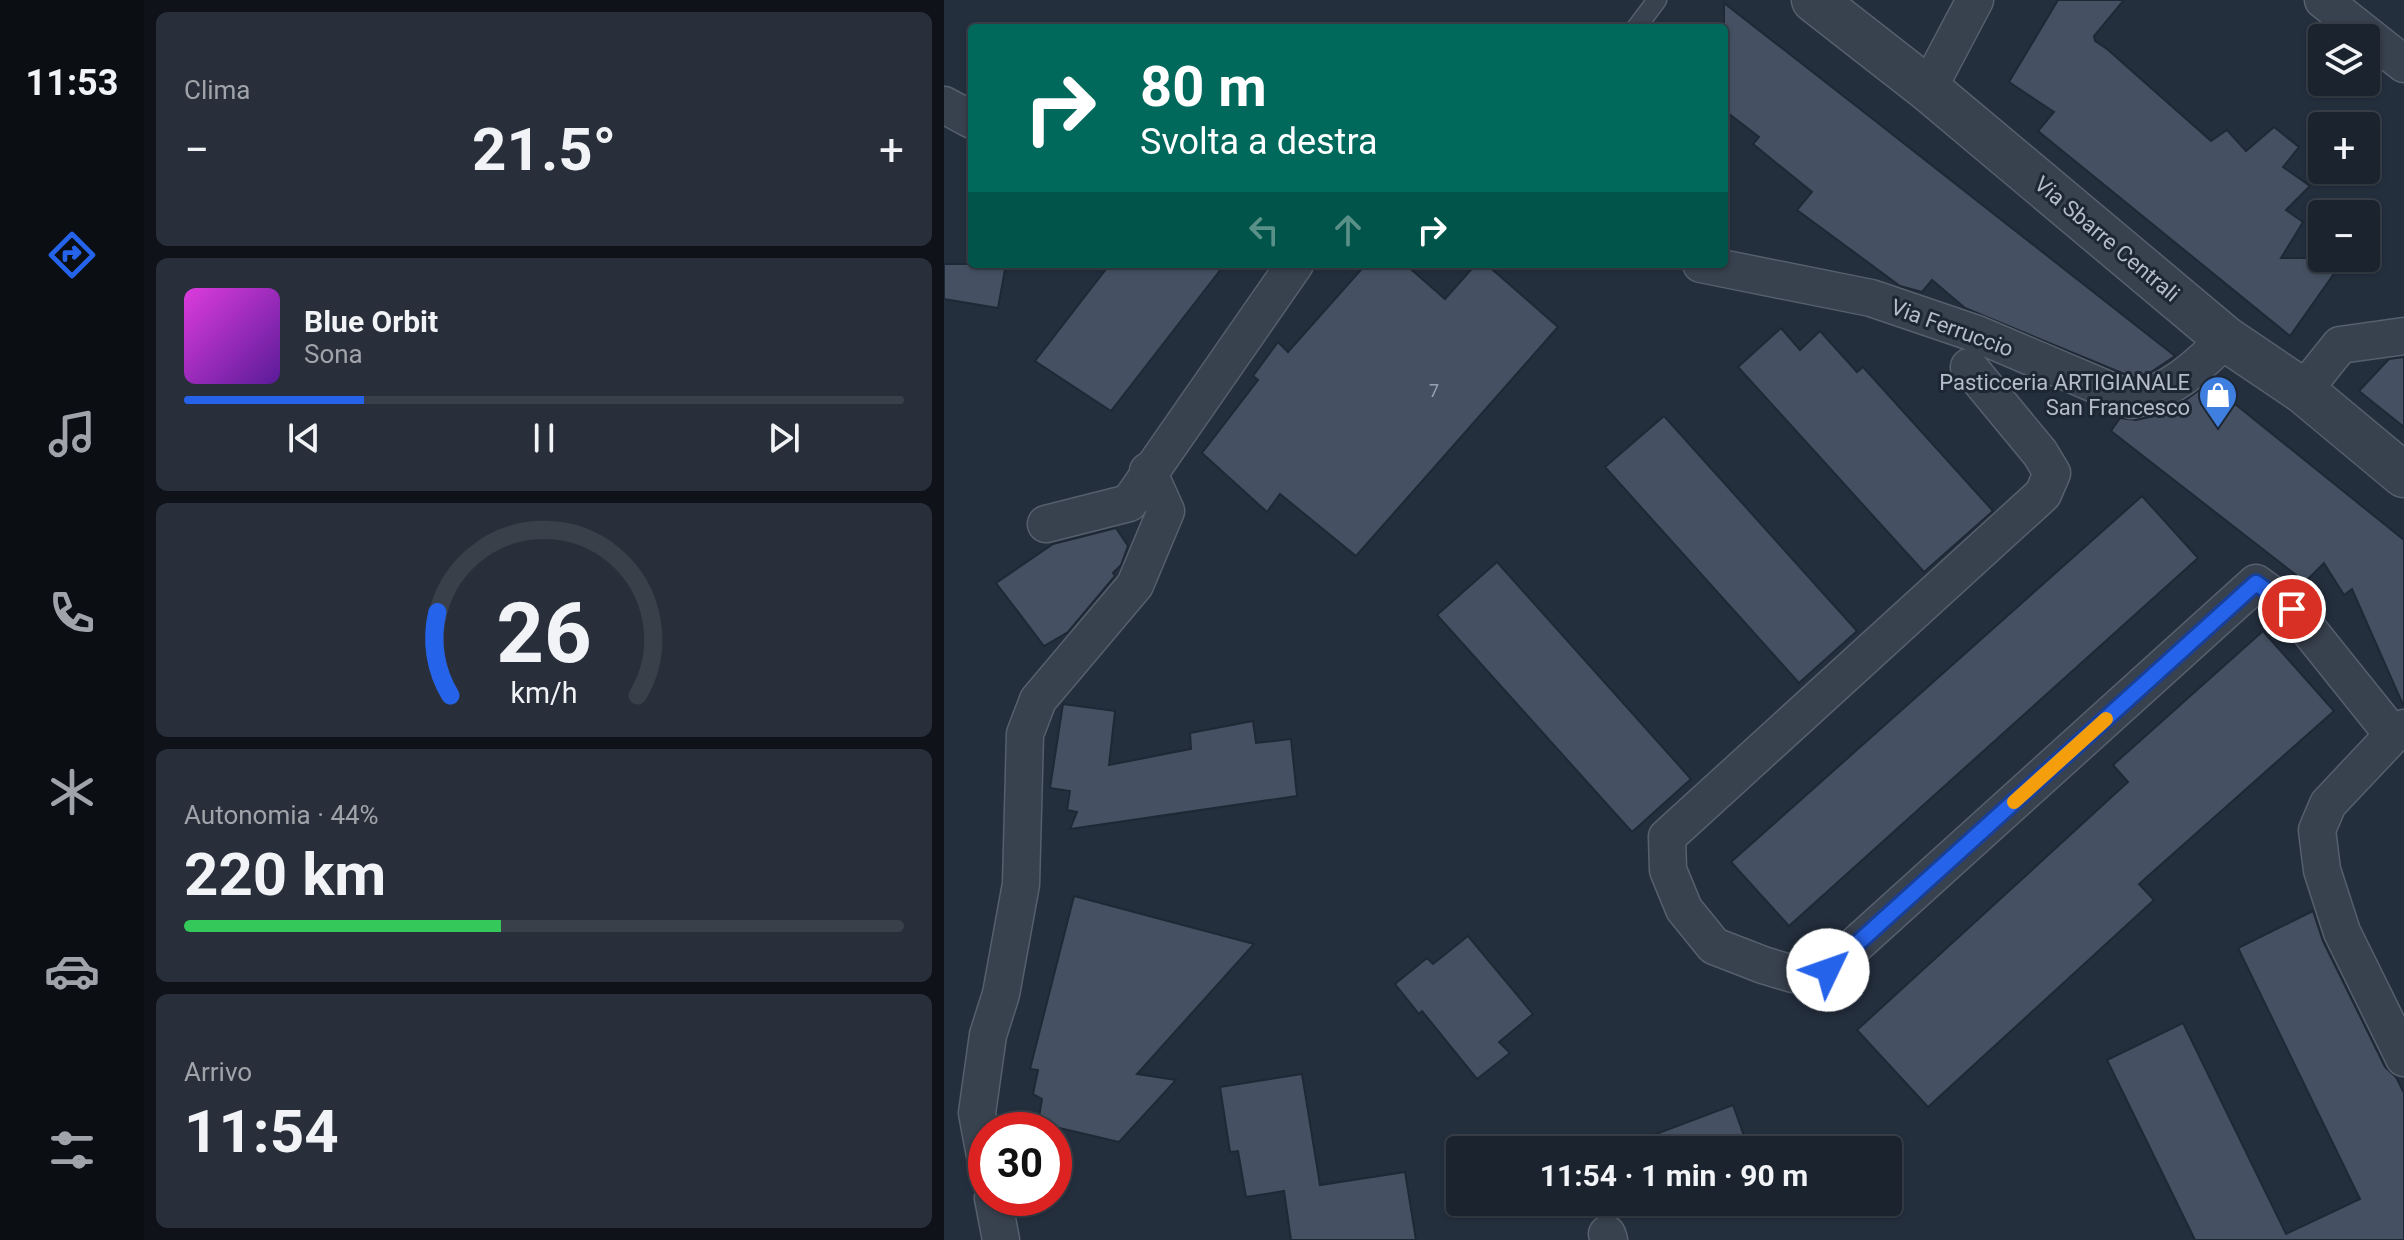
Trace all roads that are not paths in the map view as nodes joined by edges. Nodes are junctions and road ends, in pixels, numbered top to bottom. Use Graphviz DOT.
graph roads {
  1 [pos="1657,0"];
  2 [pos="1814,0"];
  3 [pos="1975,0"];
  4 [pos="2323,0"];
  5 [pos="1639,24"];
  6 [pos="2404,64"];
  7 [pos="1928,89"];
  8 [pos="944,105"];
  9 [pos="968,118"];
  10 [pos="1292,268"];
  11 [pos="1721,268"];
  12 [pos="2404,336"];
  13 [pos="2226,339"];
  14 [pos="1969,367"];
  15 [pos="2303,391"];
  16 [pos="1148,471"];
  17 [pos="2404,475"];
  18 [pos="1046,524"];
  19 [pos="2399,731"];
  20 [pos="2404,1058"];
  21 [pos="977,1112"];
  22 [pos="996,1216"];
  23 [pos="1001,1240"];
  1 -- 5 [label="lane"];
  2 -- 7 [label="street, Via Sbarre Centrali"];
  3 -- 7 [label="street"];
  4 -- 6 [label="street"];
  7 -- 13 [label="street, Via Sbarre Centrali"];
  8 -- 9 [label="street"];
  10 -- 16 [label="street"];
  11 -- 13 [label="street, Via Ferruccio"];
  12 -- 15 [label="street"];
  13 -- 15 [label="street, Via Sbarre Centrali"];
  14 -- 19 [label="street"];
  15 -- 17 [label="street, Via Sbarre Centrali"];
  16 -- 18 [label="street"];
  16 -- 21 [label="street"];
  19 -- 20 [label="street"];
  22 -- 23 [label="street"];
}
